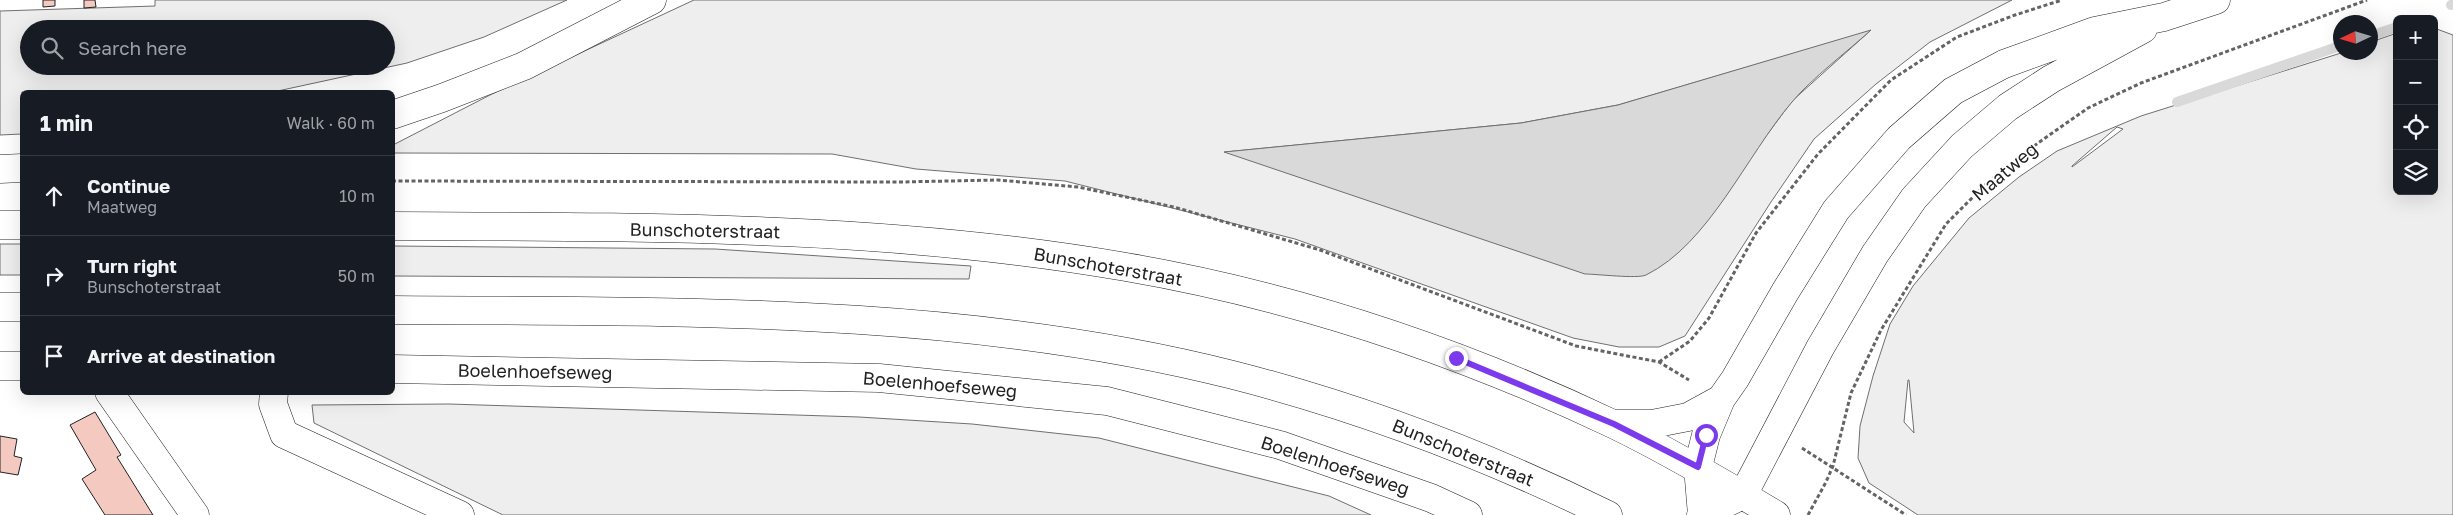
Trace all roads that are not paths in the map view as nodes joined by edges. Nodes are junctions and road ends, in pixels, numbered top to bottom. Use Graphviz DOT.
graph roads {
  1 [pos="652,0"];
  2 [pos="2216,0"];
  3 [pos="2164,17"];
  4 [pos="395,114"];
  5 [pos="20,168"];
  6 [pos="0,169"];
  7 [pos="0,225"];
  8 [pos="20,225"];
  9 [pos="395,226"];
  10 [pos="0,307"];
  11 [pos="20,308"];
  12 [pos="395,310"];
  13 [pos="0,366"];
  14 [pos="20,366"];
  15 [pos="395,369"];
  16 [pos="111,395"];
  17 [pos="274,395"];
  18 [pos="1721,399"];
  19 [pos="1614,424"];
  20 [pos="1698,467"];
  21 [pos="1743,495"];
  22 [pos="194,515"];
  23 [pos="460,515"];
  24 [pos="1468,515"];
  25 [pos="1608,515"];
  26 [pos="1702,515"];
  27 [pos="1776,515"];
  1 -- 4 [label="main road"];
  2 -- 3 [label="main road"];
  3 -- 18 [label="main road"];
  3 -- 21 [label="main road"];
  5 -- 6 [label="main road"];
  7 -- 8 [label="main road"];
  9 -- 19 [label="main road, Bunschoterstraat"];
  10 -- 11 [label="main road"];
  12 -- 25 [label="main road, Bunschoterstraat"];
  13 -- 14 [label="main road"];
  15 -- 24 [label="main road, Boelenhoefseweg"];
  16 -- 22 [label="main road"];
  17 -- 23 [label="main road"];
  18 -- 19 [label="main road"];
  18 -- 20 [label="main road"];
  19 -- 20 [label="main road, Bunschoterstraat"];
  20 -- 21 [label="main road, Bunschoterstraat"];
  20 -- 26 [label="main road"];
  21 -- 26 [label="main road"];
  21 -- 27 [label="main road, Bunschoterstraat"];
}
